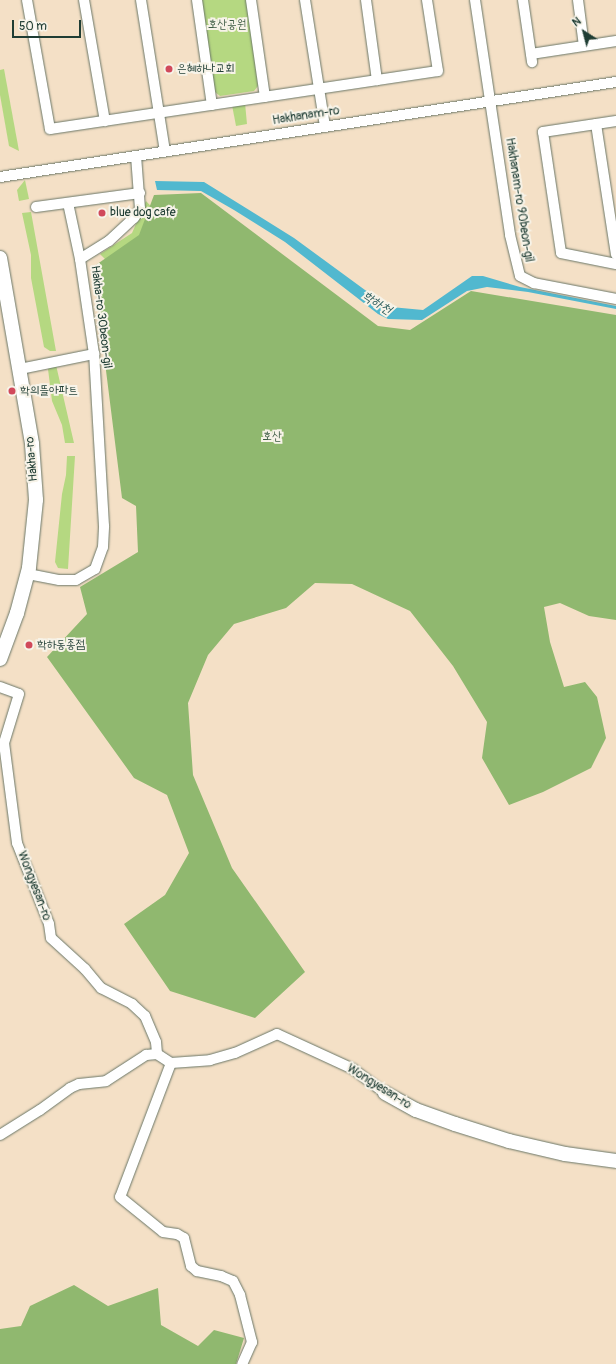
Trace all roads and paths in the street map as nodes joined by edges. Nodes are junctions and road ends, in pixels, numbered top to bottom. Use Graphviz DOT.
graph roads {
  1 [pos="27,0"];
  2 [pos="84,0"];
  3 [pos="141,0"];
  4 [pos="197,0"];
  5 [pos="251,0"];
  6 [pos="306,0"];
  7 [pos="366,0"];
  8 [pos="427,0"];
  9 [pos="475,0"];
  10 [pos="523,0"];
  11 [pos="578,0"];
  12 [pos="616,41"];
  13 [pos="584,46"];
  14 [pos="377,80"];
  15 [pos="616,82"];
  16 [pos="318,89"];
  17 [pos="265,97"];
  18 [pos="490,100"];
  19 [pos="212,105"];
  20 [pos="158,113"];
  21 [pos="105,121"];
  22 [pos="616,121"];
  23 [pos="596,124"];
  24 [pos="324,126"];
  25 [pos="165,151"];
  26 [pos="136,156"];
  27 [pos="0,177"];
  28 [pos="140,193"];
  29 [pos="68,203"];
  30 [pos="36,207"];
  31 [pos="616,254"];
  32 [pos="0,258"];
  33 [pos="80,259"];
  34 [pos="616,264"];
  35 [pos="616,299"];
  36 [pos="94,354"];
  37 [pos="20,369"];
  38 [pos="28,574"];
  39 [pos="0,659"];
  40 [pos="0,687"];
  41 [pos="157,1054"];
  42 [pos="171,1062"];
  43 [pos="385,1093"];
  44 [pos="0,1135"];
  45 [pos="616,1161"];
  46 [pos="242,1364"];
  1 -- 21 [label="street"];
  2 -- 21 [label="street"];
  3 -- 20 [label="street"];
  4 -- 19 [label="street"];
  5 -- 17 [label="street"];
  6 -- 16 [label="street"];
  7 -- 14 [label="street"];
  8 -- 14 [label="street"];
  9 -- 18 [label="street"];
  10 -- 13 [label="street"];
  11 -- 13 [label="street"];
  12 -- 13 [label="street"];
  14 -- 16 [label="street"];
  15 -- 18 [label="street, Hakhanam-ro"];
  16 -- 17 [label="street"];
  16 -- 24 [label="street"];
  17 -- 19 [label="street"];
  18 -- 24 [label="street, Hakhanam-ro"];
  18 -- 35 [label="street, Hakhanam-ro 90beon-gil"];
  19 -- 20 [label="street"];
  20 -- 21 [label="street"];
  20 -- 25 [label="street"];
  22 -- 23 [label="street"];
  23 -- 31 [label="street"];
  23 -- 34 [label="street"];
  24 -- 25 [label="street, Hakhanam-ro"];
  25 -- 26 [label="street, Hakhanam-ro"];
  26 -- 27 [label="street, Hakhanam-ro"];
  26 -- 28 [label="street"];
  28 -- 29 [label="street"];
  28 -- 33 [label="street"];
  29 -- 30 [label="street"];
  29 -- 33 [label="street, Hakha-ro 30beon-gil"];
  32 -- 37 [label="street, Hakha-ro"];
  33 -- 36 [label="street, Hakha-ro 30beon-gil"];
  36 -- 37 [label="street"];
  36 -- 38 [label="street, Hakha-ro 30beon-gil"];
  37 -- 38 [label="street, Hakha-ro"];
  38 -- 39 [label="street, Hakha-ro"];
  40 -- 41 [label="street, Wongyesan-ro"];
  41 -- 42 [label="street"];
  41 -- 44 [label="street"];
  42 -- 43 [label="street, Wongyesan-ro"];
  42 -- 46 [label="street"];
  43 -- 45 [label="street, Wongyesan-ro"];
}
